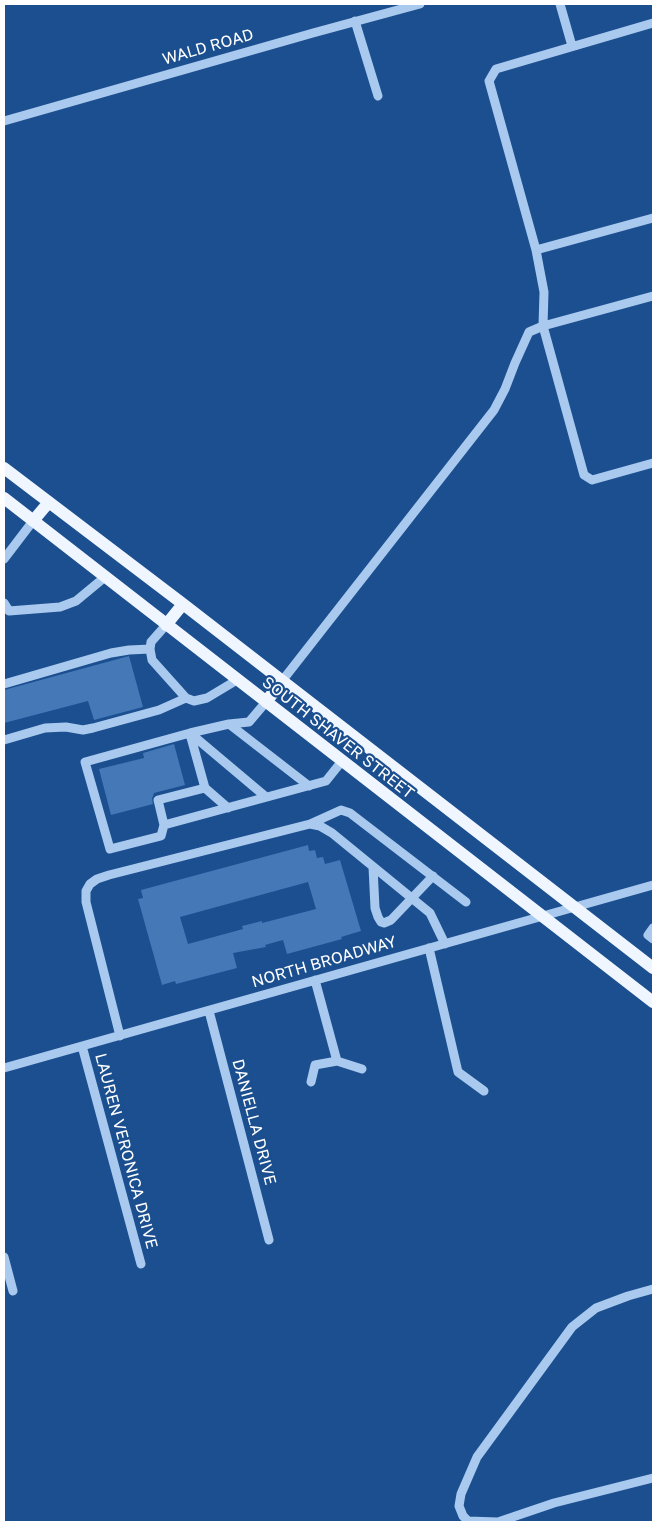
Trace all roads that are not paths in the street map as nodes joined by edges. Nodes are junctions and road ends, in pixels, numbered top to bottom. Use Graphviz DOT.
graph roads {
  1 [pos="420,4"];
  2 [pos="560,4"];
  3 [pos="355,21"];
  4 [pos="653,24"];
  5 [pos="572,46"];
  6 [pos="378,96"];
  7 [pos="4,121"];
  8 [pos="653,218"];
  9 [pos="536,250"];
  10 [pos="653,296"];
  11 [pos="544,326"];
  12 [pos="653,463"];
  13 [pos="4,468"];
  14 [pos="4,498"];
  15 [pos="49,502"];
  16 [pos="33,521"];
  17 [pos="4,559"];
  18 [pos="105,577"];
  19 [pos="183,604"];
  20 [pos="5,609"];
  21 [pos="166,625"];
  22 [pos="150,649"];
  23 [pos="237,680"];
  24 [pos="282,681"];
  25 [pos="4,684"];
  26 [pos="186,698"];
  27 [pos="266,702"];
  28 [pos="229,724"];
  29 [pos="190,733"];
  30 [pos="4,740"];
  31 [pos="342,761"];
  32 [pos="308,786"];
  33 [pos="204,788"];
  34 [pos="266,797"];
  35 [pos="228,808"];
  36 [pos="164,824"];
  37 [pos="310,824"];
  38 [pos="373,867"];
  39 [pos="433,876"];
  40 [pos="653,885"];
  41 [pos="412,898"];
  42 [pos="466,902"];
  43 [pos="574,908"];
  44 [pos="542,917"];
  45 [pos="653,928"];
  46 [pos="653,939"];
  47 [pos="445,944"];
  48 [pos="429,948"];
  49 [pos="653,968"];
  50 [pos="315,980"];
  51 [pos="653,1002"];
  52 [pos="209,1011"];
  53 [pos="120,1036"];
  54 [pos="82,1046"];
  55 [pos="337,1061"];
  56 [pos="4,1068"];
  57 [pos="362,1069"];
  58 [pos="311,1082"];
  59 [pos="484,1091"];
  60 [pos="270,1240"];
  61 [pos="4,1257"];
  62 [pos="141,1264"];
  63 [pos="653,1289"];
  64 [pos="13,1291"];
  65 [pos="653,1478"];
  1 -- 3 [label="street, WALD ROAD"];
  2 -- 5 [label="street"];
  3 -- 6 [label="street"];
  3 -- 7 [label="street, WALD ROAD"];
  4 -- 5 [label="street"];
  5 -- 9 [label="street"];
  8 -- 9 [label="street"];
  9 -- 11 [label="street"];
  10 -- 11 [label="street"];
  11 -- 12 [label="street"];
  11 -- 24 [label="street"];
  13 -- 15 [label="main road, SOUTH SHAVER STREET"];
  14 -- 16 [label="main road, SOUTH SHAVER STREET"];
  15 -- 16 [label="main road"];
  15 -- 19 [label="main road, SOUTH SHAVER STREET"];
  16 -- 17 [label="street"];
  16 -- 18 [label="main road, SOUTH SHAVER STREET"];
  18 -- 20 [label="street"];
  18 -- 21 [label="main road, SOUTH SHAVER STREET"];
  19 -- 21 [label="main road"];
  19 -- 24 [label="main road, SOUTH SHAVER STREET"];
  21 -- 22 [label="street"];
  21 -- 23 [label="main road, SOUTH SHAVER STREET"];
  22 -- 25 [label="street"];
  22 -- 26 [label="street"];
  23 -- 26 [label="street"];
  23 -- 27 [label="main road, SOUTH SHAVER STREET"];
  24 -- 27 [label="main road"];
  24 -- 43 [label="main road, SOUTH SHAVER STREET"];
  26 -- 30 [label="street"];
  27 -- 28 [label="street"];
  27 -- 31 [label="main road, SOUTH SHAVER STREET"];
  28 -- 29 [label="street"];
  28 -- 32 [label="street"];
  29 -- 33 [label="street"];
  29 -- 34 [label="street"];
  29 -- 36 [label="street"];
  31 -- 32 [label="street"];
  31 -- 44 [label="main road, SOUTH SHAVER STREET"];
  32 -- 34 [label="street"];
  33 -- 35 [label="street"];
  33 -- 36 [label="street"];
  34 -- 35 [label="street"];
  35 -- 36 [label="street"];
  37 -- 38 [label="street"];
  37 -- 39 [label="street"];
  37 -- 53 [label="street"];
  38 -- 41 [label="street"];
  38 -- 41 [label="street"];
  39 -- 41 [label="street"];
  39 -- 42 [label="street"];
  40 -- 43 [label="street, NORTH BROADWAY"];
  41 -- 47 [label="street"];
  43 -- 44 [label="street, NORTH BROADWAY"];
  43 -- 49 [label="main road, SOUTH SHAVER STREET"];
  44 -- 47 [label="street, NORTH BROADWAY"];
  44 -- 51 [label="main road, SOUTH SHAVER STREET"];
  45 -- 46 [label="street"];
  47 -- 48 [label="street, NORTH BROADWAY"];
  48 -- 50 [label="street, NORTH BROADWAY"];
  48 -- 59 [label="street"];
  50 -- 52 [label="street, NORTH BROADWAY"];
  50 -- 55 [label="street"];
  52 -- 53 [label="street, NORTH BROADWAY"];
  52 -- 60 [label="street, DANIELLA DRIVE"];
  53 -- 54 [label="street, NORTH BROADWAY"];
  54 -- 56 [label="street, NORTH BROADWAY"];
  54 -- 62 [label="street, LAUREN VERONICA DRIVE"];
  55 -- 57 [label="street"];
  55 -- 58 [label="street"];
  61 -- 64 [label="street"];
  63 -- 65 [label="street"];
}
